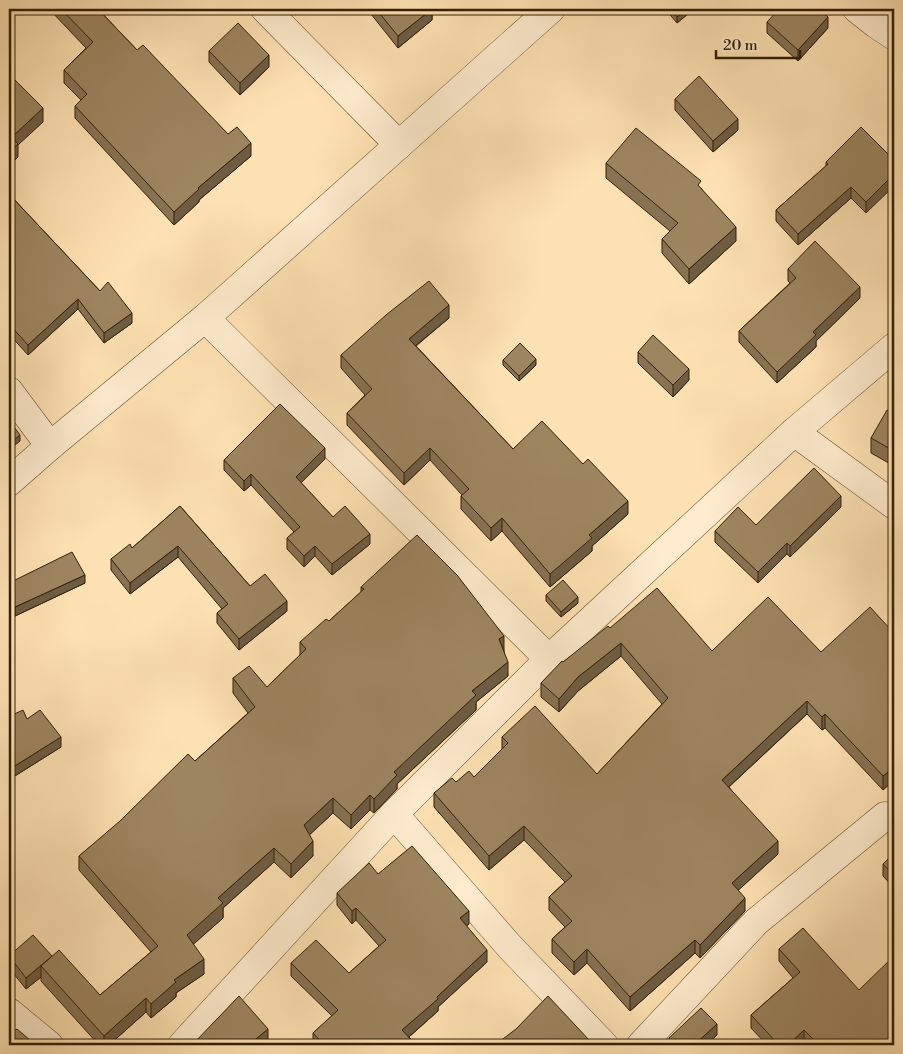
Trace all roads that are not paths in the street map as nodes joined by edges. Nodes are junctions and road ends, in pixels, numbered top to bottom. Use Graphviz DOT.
graph roads {
  1 [pos="265,9"];
  2 [pos="551,9"];
  3 [pos="857,9"];
  4 [pos="894,36"];
  5 [pos="399,144"];
  6 [pos="205,318"];
  7 [pos="894,347"];
  8 [pos="9,391"];
  9 [pos="794,432"];
  10 [pos="50,446"];
  11 [pos="9,482"];
  12 [pos="894,505"];
  13 [pos="549,659"];
  14 [pos="394,814"];
  15 [pos="891,816"];
  16 [pos="9,1012"];
  17 [pos="49,1045"];
  18 [pos="182,1045"];
  19 [pos="604,1045"];
  20 [pos="641,1045"];
  1 -- 5 [label="street"];
  2 -- 5 [label="street"];
  3 -- 4 [label="street"];
  5 -- 6 [label="street"];
  6 -- 10 [label="street"];
  6 -- 13 [label="street"];
  7 -- 9 [label="street"];
  8 -- 10 [label="street"];
  9 -- 12 [label="street"];
  9 -- 13 [label="street"];
  10 -- 11 [label="street"];
  13 -- 14 [label="street"];
  14 -- 18 [label="street"];
  14 -- 19 [label="street"];
  15 -- 20 [label="street"];
  16 -- 17 [label="street"];
}
